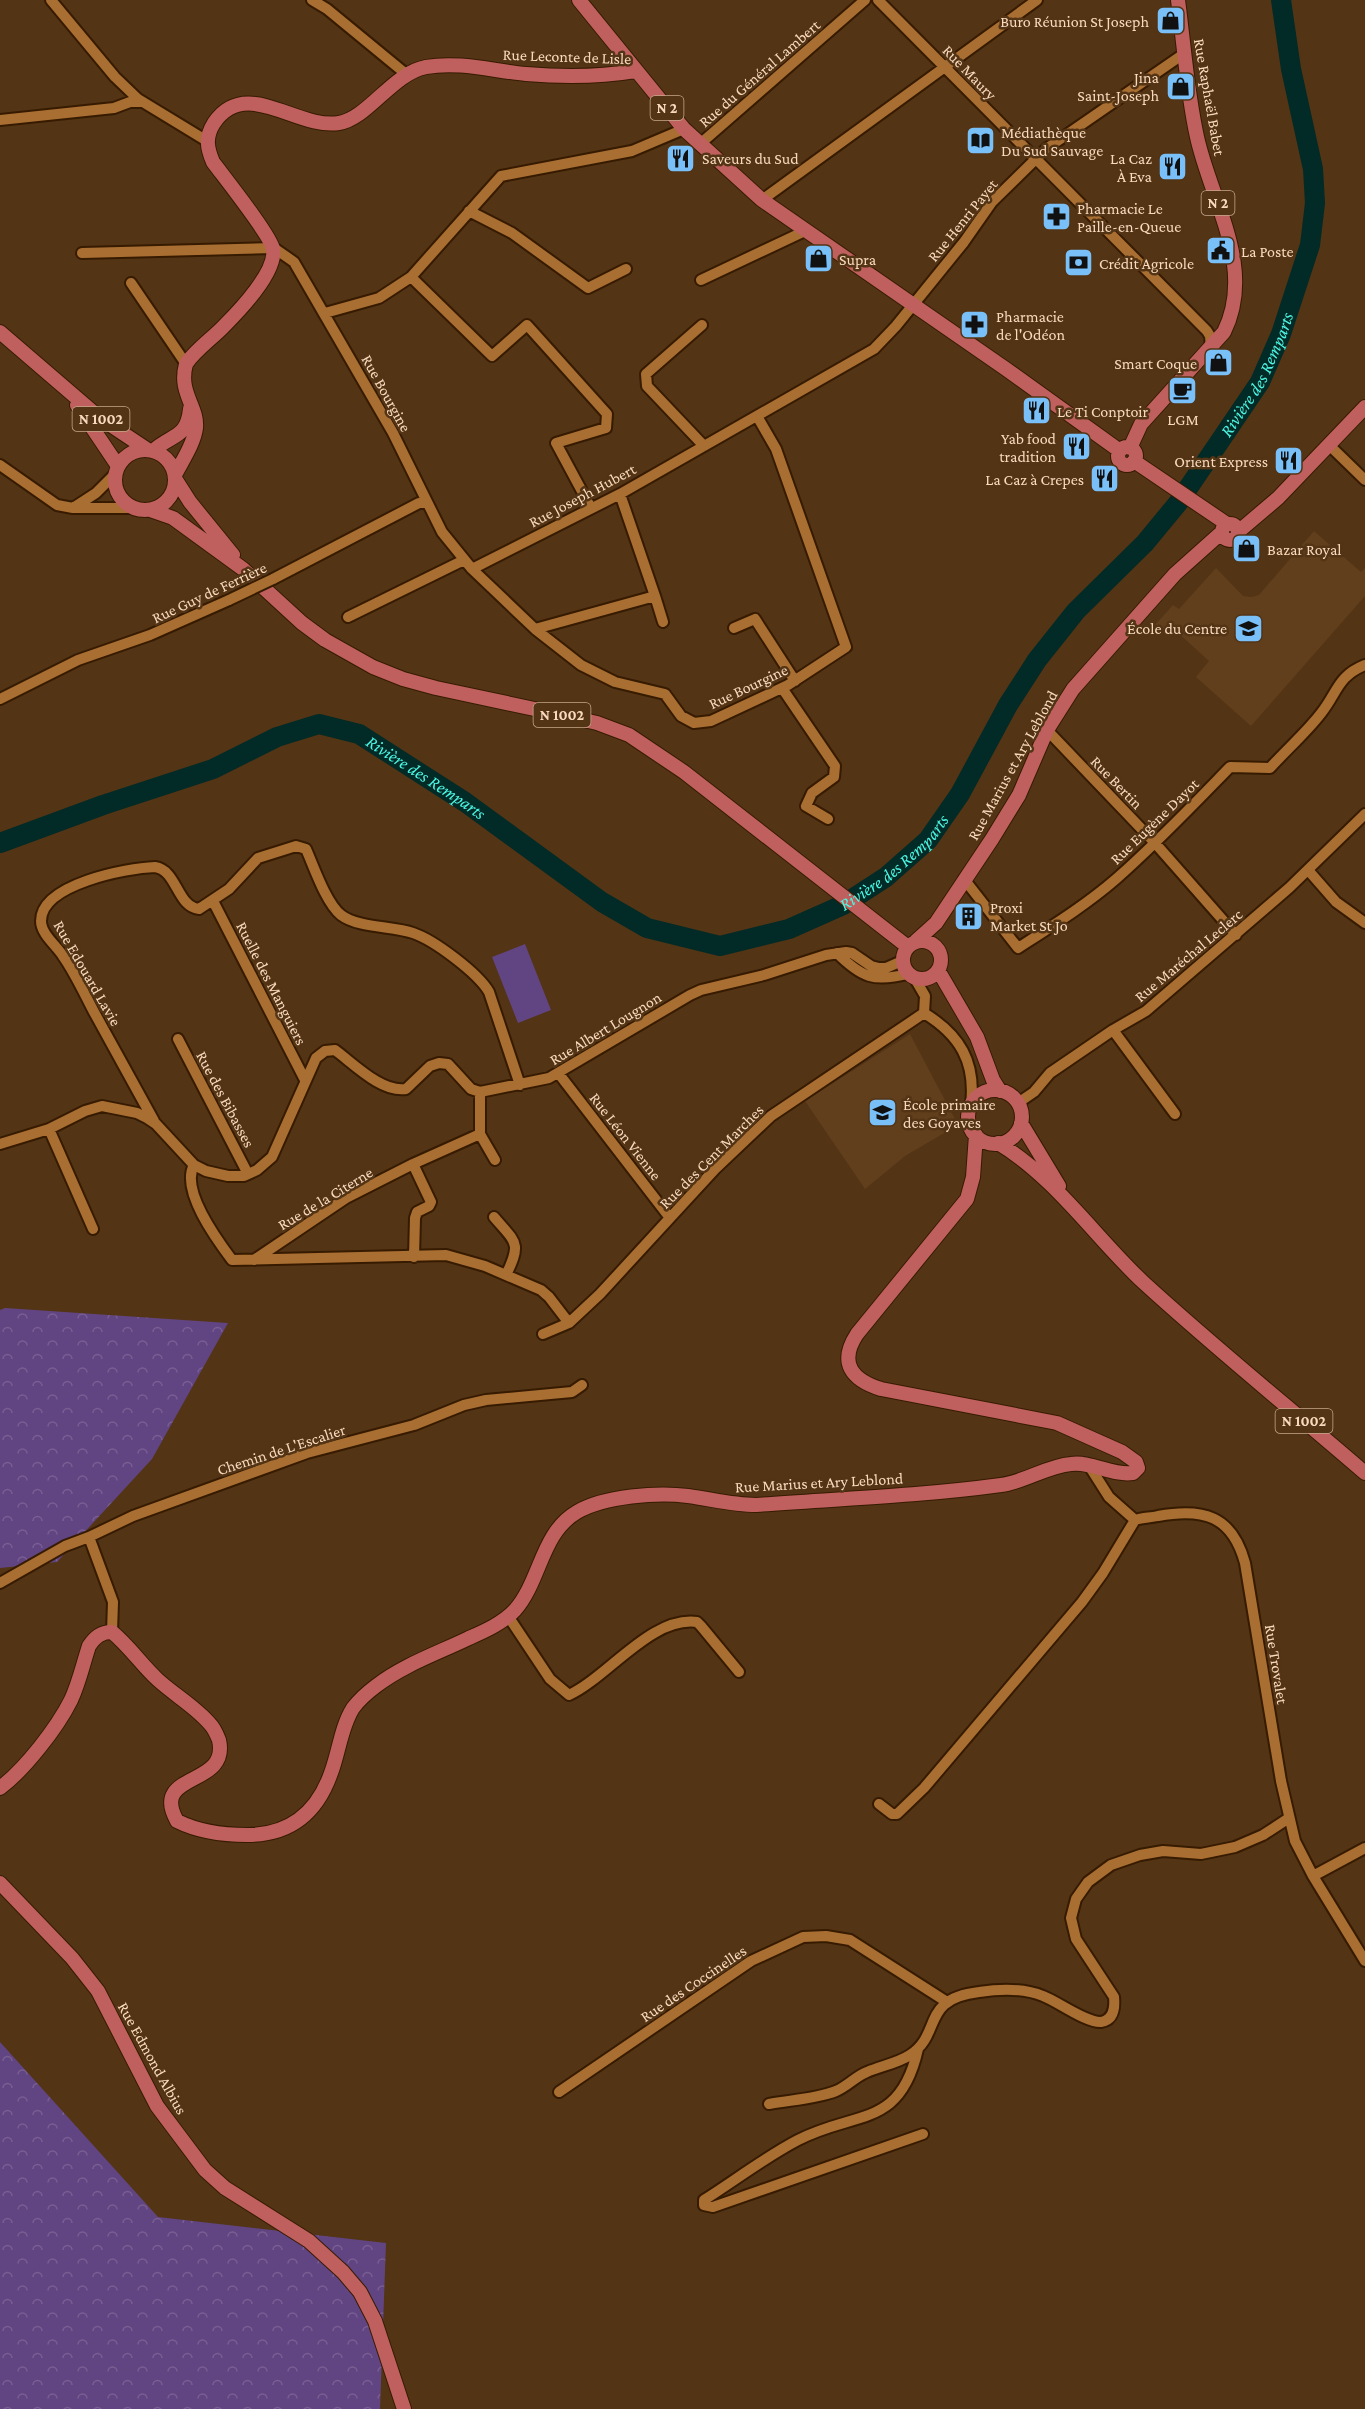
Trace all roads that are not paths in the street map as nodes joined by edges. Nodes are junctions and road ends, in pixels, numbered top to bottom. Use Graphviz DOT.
graph roads {
  1 [pos="51,0"];
  2 [pos="312,0"];
  3 [pos="579,0"];
  4 [pos="865,0"];
  5 [pos="878,0"];
  6 [pos="1037,0"];
  7 [pos="1178,0"];
  8 [pos="1185,53"];
  9 [pos="945,67"];
  10 [pos="635,71"];
  11 [pos="406,74"];
  12 [pos="143,102"];
  13 [pos="0,120"];
  14 [pos="684,129"];
  15 [pos="207,141"];
  16 [pos="700,144"];
  17 [pos="1035,160"];
  18 [pos="762,200"];
  19 [pos="469,211"];
  20 [pos="805,231"];
  21 [pos="273,248"];
  22 [pos="82,253"];
  23 [pos="626,269"];
  24 [pos="411,277"];
  25 [pos="701,280"];
  26 [pos="131,283"];
  27 [pos="912,305"];
  28 [pos="326,313"];
  29 [pos="702,325"];
  30 [pos="0,332"];
  31 [pos="1211,348"];
  32 [pos="186,364"];
  33 [pos="59,382"];
  34 [pos="191,407"];
  35 [pos="1365,407"];
  36 [pos="757,416"];
  37 [pos="1329,445"];
  38 [pos="704,446"];
  39 [pos="150,450"];
  40 [pos="1128,453"];
  41 [pos="0,465"];
  42 [pos="117,470"];
  43 [pos="175,478"];
  44 [pos="1365,480"];
  45 [pos="620,494"];
  46 [pos="426,503"];
  47 [pos="73,508"];
  48 [pos="132,508"];
  49 [pos="591,508"];
  50 [pos="150,510"];
  51 [pos="1228,530"];
  52 [pos="464,560"];
  53 [pos="243,569"];
  54 [pos="472,569"];
  55 [pos="655,596"];
  56 [pos="348,617"];
  57 [pos="663,622"];
  58 [pos="734,628"];
  59 [pos="536,629"];
  60 [pos="1365,665"];
  61 [pos="795,681"];
  62 [pos="782,688"];
  63 [pos="2,695"];
  64 [pos="1047,730"];
  65 [pos="1365,814"];
  66 [pos="828,819"];
  67 [pos="1155,843"];
  68 [pos="1308,870"];
  69 [pos="964,879"];
  70 [pos="213,901"];
  71 [pos="1365,923"];
  72 [pos="935,925"];
  73 [pos="1236,935"];
  74 [pos="912,944"];
  75 [pos="937,949"];
  76 [pos="908,971"];
  77 [pos="933,974"];
  78 [pos="924,1013"];
  79 [pos="1113,1030"];
  80 [pos="178,1039"];
  81 [pos="986,1065"];
  82 [pos="559,1074"];
  83 [pos="305,1080"];
  84 [pos="520,1085"];
  85 [pos="1000,1091"];
  86 [pos="480,1092"];
  87 [pos="973,1102"];
  88 [pos="1018,1103"];
  89 [pos="1175,1114"];
  90 [pos="1021,1123"];
  91 [pos="156,1124"];
  92 [pos="49,1129"];
  93 [pos="480,1134"];
  94 [pos="976,1135"];
  95 [pos="0,1144"];
  96 [pos="996,1144"];
  97 [pos="495,1160"];
  98 [pos="413,1164"];
  99 [pos="194,1165"];
  100 [pos="248,1174"];
  101 [pos="973,1177"];
  102 [pos="494,1217"];
  103 [pos="670,1218"];
  104 [pos="1084,1219"];
  105 [pos="93,1229"];
  106 [pos="414,1257"];
  107 [pos="254,1260"];
  108 [pos="506,1275"];
  109 [pos="569,1323"];
  110 [pos="543,1334"];
  111 [pos="582,1385"];
  112 [pos="1087,1464"];
  113 [pos="1365,1473"];
  114 [pos="1135,1520"];
  115 [pos="89,1537"];
  116 [pos="0,1583"];
  117 [pos="508,1616"];
  118 [pos="112,1632"];
  119 [pos="739,1672"];
  120 [pos="0,1788"];
  121 [pos="879,1804"];
  122 [pos="1289,1818"];
  123 [pos="1365,1848"];
  124 [pos="1313,1876"];
  125 [pos="0,1883"];
  126 [pos="1365,1961"];
  127 [pos="946,2002"];
  128 [pos="918,2049"];
  129 [pos="559,2092"];
  130 [pos="769,2104"];
  131 [pos="923,2134"];
  132 [pos="404,2409"];
  1 -- 12 [label="street"];
  2 -- 11 [label="street"];
  3 -- 10 [label="main road, N 2"];
  4 -- 16 [label="street, Rue du Général Lambert"];
  5 -- 9 [label="street, Rue Maury"];
  6 -- 9 [label="street"];
  7 -- 8 [label="main road, Rue Raphaël Babet / N 2"];
  8 -- 17 [label="street, Rue Henri Payet"];
  8 -- 31 [label="main road, Rue Raphaël Babet / N 2"];
  9 -- 17 [label="street, Rue Maury"];
  9 -- 18 [label="street"];
  10 -- 11 [label="main road, Rue Leconte de Lisle"];
  10 -- 14 [label="main road, Rue Leconte de Lisle / N 2"];
  11 -- 15 [label="main road, Rue Leconte de Lisle"];
  12 -- 13 [label="street"];
  12 -- 15 [label="street"];
  14 -- 16 [label="main road, Rue Leconte de Lisle / N 2"];
  14 -- 19 [label="street, Rue du Général Lambert"];
  15 -- 21 [label="main road"];
  16 -- 18 [label="main road, Rue Leconte de Lisle / N 2"];
  17 -- 27 [label="street, Rue Henri Payet"];
  17 -- 31 [label="street, Rue Maury"];
  18 -- 20 [label="main road, Rue Leconte de Lisle / N 2"];
  19 -- 23 [label="street"];
  19 -- 24 [label="street, Rue du Général Lambert"];
  20 -- 25 [label="street"];
  20 -- 27 [label="main road, Rue Leconte de Lisle / N 2"];
  21 -- 22 [label="street"];
  21 -- 28 [label="street, Rue Bourgine"];
  21 -- 32 [label="main road"];
  24 -- 28 [label="street, Rue du Général Lambert"];
  24 -- 49 [label="street"];
  26 -- 32 [label="street"];
  27 -- 36 [label="street, Rue Joseph Hubert"];
  27 -- 40 [label="main road, Rue Leconte de Lisle / N 2"];
  28 -- 46 [label="street, Rue Bourgine"];
  29 -- 38 [label="street"];
  30 -- 33 [label="main road, N 1002"];
  31 -- 40 [label="main road, Rue Raphaël Babet / N 2"];
  32 -- 34 [label="main road"];
  33 -- 39 [label="main road, N 1002"];
  33 -- 42 [label="main road, N 1002"];
  34 -- 39 [label="main road"];
  34 -- 43 [label="main road"];
  35 -- 37 [label="main road"];
  36 -- 38 [label="street, Rue Joseph Hubert"];
  36 -- 61 [label="street, Rue Bourgine"];
  37 -- 44 [label="street"];
  37 -- 51 [label="main road"];
  38 -- 45 [label="street, Rue Joseph Hubert"];
  39 -- 42 [label="main road"];
  39 -- 43 [label="main road"];
  40 -- 51 [label="main road, N 2"];
  41 -- 47 [label="street"];
  42 -- 47 [label="street"];
  42 -- 48 [label="main road"];
  43 -- 50 [label="main road"];
  43 -- 53 [label="main road, N 1002"];
  45 -- 49 [label="street, Rue Joseph Hubert"];
  45 -- 55 [label="street"];
  46 -- 52 [label="street, Rue Bourgine"];
  46 -- 63 [label="street, Rue Guy de Ferrière, bridge"];
  47 -- 48 [label="street"];
  48 -- 50 [label="main road"];
  49 -- 54 [label="street, Rue Joseph Hubert"];
  50 -- 53 [label="main road, N 1002"];
  51 -- 64 [label="main road, Rue Marius et Ary Leblond"];
  52 -- 54 [label="street, Rue Bourgine"];
  52 -- 56 [label="street"];
  53 -- 74 [label="main road, N 1002"];
  54 -- 59 [label="street, Rue Bourgine"];
  55 -- 57 [label="street"];
  55 -- 59 [label="street"];
  58 -- 61 [label="street"];
  59 -- 62 [label="street, Rue Bourgine"];
  60 -- 67 [label="street, Rue Eugène Dayot"];
  61 -- 62 [label="street, Rue Bourgine"];
  62 -- 66 [label="street"];
  64 -- 67 [label="street, Rue Bertin"];
  64 -- 69 [label="main road, Rue Marius et Ary Leblond"];
  65 -- 68 [label="street, Rue Maréchal Leclerc"];
  67 -- 69 [label="street, Rue Eugène Dayot"];
  67 -- 73 [label="street, Rue Bertin"];
  68 -- 71 [label="street"];
  68 -- 73 [label="street, Rue Maréchal Leclerc"];
  69 -- 72 [label="main road, Rue Marius et Ary Leblond"];
  70 -- 83 [label="street, Ruelle des Manguiers"];
  70 -- 84 [label="street"];
  70 -- 91 [label="street, Rue Edouard Lavie"];
  72 -- 74 [label="main road, Rue Marius et Ary Leblond"];
  72 -- 75 [label="main road"];
  73 -- 79 [label="street, Rue Maréchal Leclerc"];
  74 -- 75 [label="main road, N 1002"];
  74 -- 76 [label="main road"];
  75 -- 77 [label="main road"];
  76 -- 77 [label="main road"];
  76 -- 78 [label="street"];
  76 -- 82 [label="street, Rue Albert Lougnon"];
  77 -- 81 [label="main road"];
  78 -- 87 [label="street"];
  78 -- 103 [label="street, Rue des Cent Marches"];
  79 -- 88 [label="street, Rue Maréchal Leclerc"];
  79 -- 89 [label="street"];
  80 -- 100 [label="street, Rue des Bibasses"];
  81 -- 85 [label="main road"];
  81 -- 87 [label="main road"];
  82 -- 84 [label="street, Rue Albert Lougnon"];
  82 -- 103 [label="street, Rue Léon Vienne"];
  83 -- 86 [label="street"];
  83 -- 100 [label="street"];
  84 -- 86 [label="street, Rue Albert Lougnon"];
  85 -- 87 [label="main road"];
  85 -- 88 [label="main road"];
  86 -- 93 [label="street"];
  87 -- 94 [label="main road"];
  88 -- 90 [label="main road"];
  90 -- 96 [label="main road"];
  90 -- 104 [label="main road, N 1002"];
  91 -- 92 [label="street"];
  91 -- 99 [label="street"];
  92 -- 95 [label="street"];
  92 -- 105 [label="street"];
  93 -- 97 [label="street"];
  93 -- 98 [label="street, Rue de la Citerne"];
  94 -- 96 [label="main road"];
  94 -- 101 [label="main road, Rue Marius et Ary Leblond"];
  96 -- 101 [label="main road, Rue Marius et Ary Leblond"];
  96 -- 104 [label="main road, N 1002"];
  98 -- 106 [label="street"];
  98 -- 107 [label="street, Rue de la Citerne"];
  99 -- 100 [label="street"];
  99 -- 107 [label="street"];
  101 -- 112 [label="main road, Rue Marius et Ary Leblond"];
  102 -- 108 [label="street"];
  103 -- 109 [label="street, Rue des Cent Marches"];
  104 -- 113 [label="main road, N 1002"];
  106 -- 107 [label="street"];
  106 -- 108 [label="street"];
  108 -- 109 [label="street"];
  109 -- 110 [label="street"];
  111 -- 115 [label="street, Chemin de L'Escalier"];
  112 -- 114 [label="street"];
  112 -- 117 [label="main road, Rue Marius et Ary Leblond"];
  114 -- 121 [label="street"];
  114 -- 122 [label="street, Rue Trovalet"];
  115 -- 116 [label="street"];
  115 -- 118 [label="street"];
  117 -- 118 [label="main road, Rue Marius et Ary Leblond"];
  117 -- 119 [label="street"];
  118 -- 120 [label="main road"];
  122 -- 124 [label="street, Rue Trovalet"];
  122 -- 127 [label="street"];
  123 -- 124 [label="street"];
  124 -- 126 [label="street, Rue Trovalet"];
  125 -- 132 [label="main road, Rue Edmond Albius"];
  127 -- 128 [label="street"];
  127 -- 129 [label="street, Rue des Coccinelles"];
  128 -- 130 [label="street"];
  128 -- 131 [label="street"];
}
